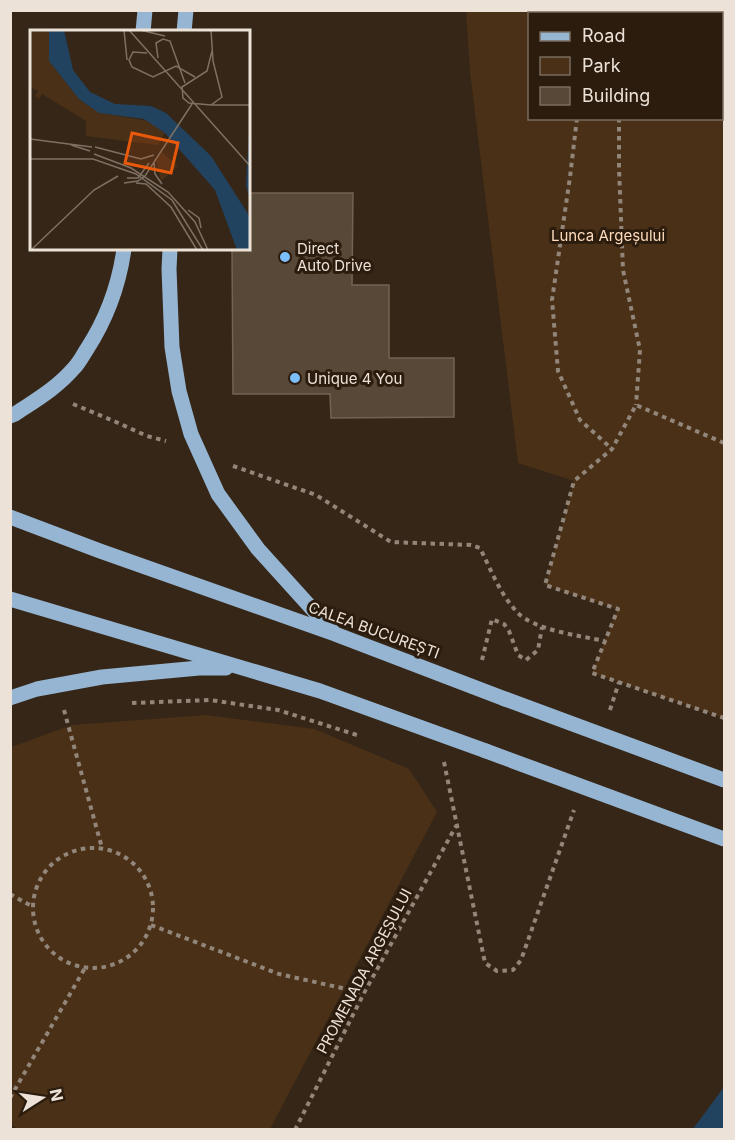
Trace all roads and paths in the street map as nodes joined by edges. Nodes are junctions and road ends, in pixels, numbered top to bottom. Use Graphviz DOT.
graph roads {
  1 [pos="145,10"];
  2 [pos="186,10"];
  3 [pos="143,30"];
  4 [pos="184,30"];
  5 [pos="577,120"];
  6 [pos="620,120"];
  7 [pos="124,250"];
  8 [pos="170,250"];
  9 [pos="71,404"];
  10 [pos="636,405"];
  11 [pos="10,416"];
  12 [pos="170,441"];
  13 [pos="724,443"];
  14 [pos="612,449"];
  15 [pos="233,466"];
  16 [pos="10,517"];
  17 [pos="10,599"];
  18 [pos="542,627"];
  19 [pos="335,634"];
  20 [pos="605,641"];
  21 [pos="482,660"];
  22 [pos="242,667"];
  23 [pos="619,682"];
  24 [pos="10,698"];
  25 [pos="132,703"];
  26 [pos="75,708"];
  27 [pos="608,716"];
  28 [pos="724,718"];
  29 [pos="370,739"];
  30 [pos="455,765"];
  31 [pos="724,780"];
  32 [pos="576,805"];
  33 [pos="456,825"];
  34 [pos="724,839"];
  35 [pos="102,848"];
  36 [pos="10,894"];
  37 [pos="33,907"];
  38 [pos="152,925"];
  39 [pos="85,968"];
  40 [pos="364,993"];
  41 [pos="10,1098"];
  42 [pos="295,1130"];
  1 -- 3 [label="main road"];
  2 -- 4 [label="main road"];
  5 -- 14 [label="path"];
  6 -- 10 [label="path"];
  7 -- 11 [label="main road"];
  8 -- 19 [label="main road"];
  9 -- 12 [label="path"];
  10 -- 13 [label="path"];
  10 -- 14 [label="path"];
  14 -- 20 [label="path"];
  15 -- 18 [label="path"];
  16 -- 19 [label="main road, CALEA BUCUREȘTI"];
  17 -- 22 [label="main road"];
  18 -- 20 [label="path"];
  18 -- 21 [label="path"];
  19 -- 31 [label="main road, CALEA BUCUREȘTI, bridge"];
  20 -- 23 [label="path"];
  22 -- 24 [label="main road"];
  22 -- 34 [label="main road, bridge"];
  23 -- 27 [label="path"];
  23 -- 28 [label="path"];
  25 -- 29 [label="path"];
  26 -- 35 [label="path"];
  30 -- 33 [label="path"];
  32 -- 33 [label="path"];
  33 -- 40 [label="path, PROMENADA ARGEȘULUI"];
  35 -- 37 [label="path"];
  35 -- 38 [label="path"];
  36 -- 37 [label="path"];
  37 -- 39 [label="path"];
  38 -- 39 [label="path"];
  38 -- 40 [label="path"];
  39 -- 41 [label="path"];
  40 -- 42 [label="path, PROMENADA ARGEȘULUI"];
}
